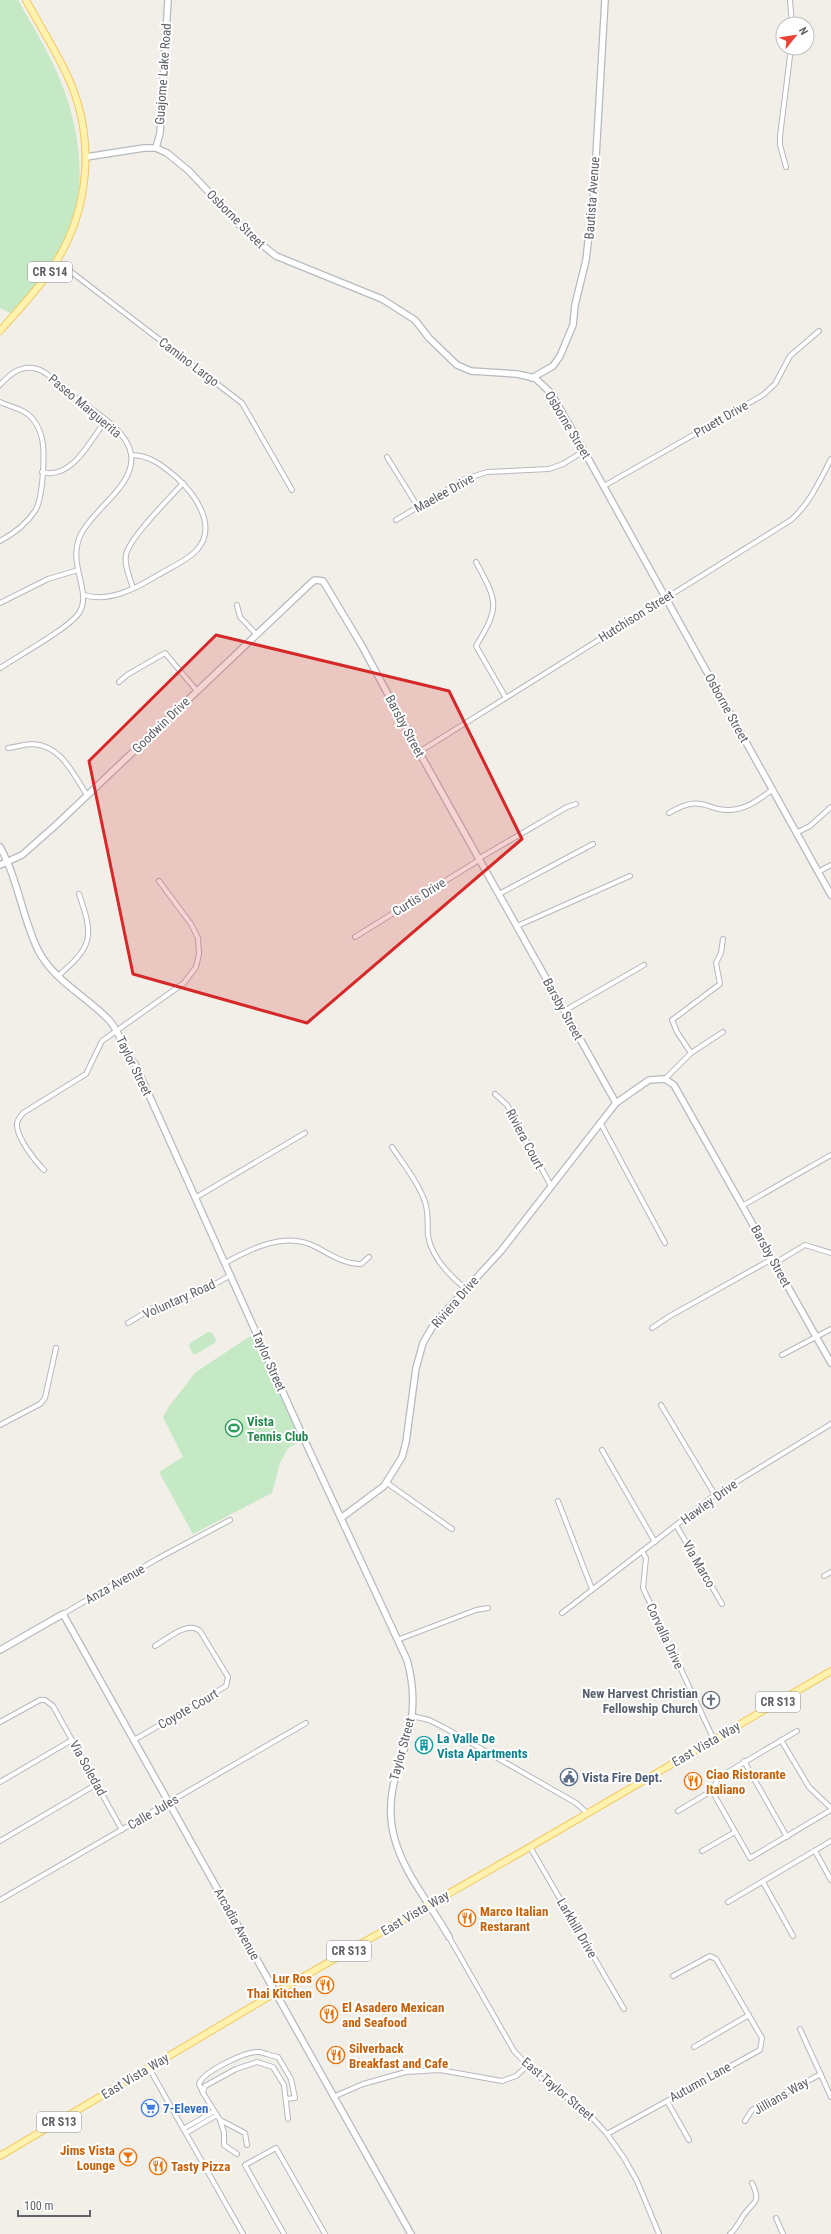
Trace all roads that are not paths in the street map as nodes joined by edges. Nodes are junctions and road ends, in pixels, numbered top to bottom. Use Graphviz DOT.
graph roads {
  1 [pos="26,0"];
  2 [pos="168,0"];
  3 [pos="604,0"];
  4 [pos="790,0"];
  5 [pos="791,16"];
  6 [pos="789,56"];
  7 [pos="156,148"];
  8 [pos="86,157"];
  9 [pos="786,167"];
  10 [pos="57,261"];
  11 [pos="0,331"];
  12 [pos="819,331"];
  13 [pos="532,378"];
  14 [pos="0,385"];
  15 [pos="0,402"];
  16 [pos="106,420"];
  17 [pos="584,451"];
  18 [pos="131,455"];
  19 [pos="387,457"];
  20 [pos="831,459"];
  21 [pos="42,472"];
  22 [pos="183,483"];
  23 [pos="604,486"];
  24 [pos="292,490"];
  25 [pos="418,507"];
  26 [pos="396,520"];
  27 [pos="0,541"];
  28 [pos="476,562"];
  29 [pos="78,570"];
  30 [pos="319,580"];
  31 [pos="133,588"];
  32 [pos="84,596"];
  33 [pos="666,597"];
  34 [pos="0,603"];
  35 [pos="236,605"];
  36 [pos="256,634"];
  37 [pos="0,668"];
  38 [pos="119,682"];
  39 [pos="197,691"];
  40 [pos="506,698"];
  41 [pos="8,748"];
  42 [pos="419,752"];
  43 [pos="772,790"];
  44 [pos="87,795"];
  45 [pos="576,804"];
  46 [pos="831,807"];
  47 [pos="669,813"];
  48 [pos="796,833"];
  49 [pos="593,844"];
  50 [pos="0,847"];
  51 [pos="479,859"];
  52 [pos="7,862"];
  53 [pos="0,865"];
  54 [pos="831,866"];
  55 [pos="818,872"];
  56 [pos="630,876"];
  57 [pos="159,881"];
  58 [pos="79,894"];
  59 [pos="499,894"];
  60 [pos="831,895"];
  61 [pos="516,926"];
  62 [pos="357,936"];
  63 [pos="723,940"];
  64 [pos="644,965"];
  65 [pos="58,976"];
  66 [pos="564,1011"];
  67 [pos="116,1030"];
  68 [pos="723,1032"];
  69 [pos="692,1053"];
  70 [pos="665,1079"];
  71 [pos="495,1094"];
  72 [pos="616,1103"];
  73 [pos="600,1122"];
  74 [pos="305,1134"];
  75 [pos="392,1147"];
  76 [pos="831,1155"];
  77 [pos="44,1170"];
  78 [pos="551,1186"];
  79 [pos="196,1198"];
  80 [pos="742,1206"];
  81 [pos="665,1243"];
  82 [pos="831,1253"];
  83 [pos="369,1257"];
  84 [pos="773,1261"];
  85 [pos="225,1263"];
  86 [pos="231,1275"];
  87 [pos="466,1289"];
  88 [pos="128,1323"];
  89 [pos="652,1328"];
  90 [pos="831,1329"];
  91 [pos="817,1337"];
  92 [pos="56,1348"];
  93 [pos="782,1355"];
  94 [pos="831,1363"];
  95 [pos="661,1404"];
  96 [pos="0,1424"];
  97 [pos="831,1424"];
  98 [pos="602,1450"];
  99 [pos="386,1483"];
  100 [pos="715,1495"];
  101 [pos="558,1501"];
  102 [pos="341,1518"];
  103 [pos="230,1520"];
  104 [pos="676,1525"];
  105 [pos="452,1529"];
  106 [pos="655,1542"];
  107 [pos="642,1551"];
  108 [pos="831,1572"];
  109 [pos="824,1576"];
  110 [pos="592,1589"];
  111 [pos="722,1604"];
  112 [pos="488,1608"];
  113 [pos="562,1612"];
  114 [pos="63,1614"];
  115 [pos="397,1640"];
  116 [pos="156,1646"];
  117 [pos="0,1650"];
  118 [pos="831,1671"];
  119 [pos="412,1716"];
  120 [pos="0,1722"];
  121 [pos="306,1723"];
  122 [pos="797,1731"];
  123 [pos="72,1740"];
  124 [pos="134,1740"];
  125 [pos="714,1740"];
  126 [pos="781,1740"];
  127 [pos="744,1761"];
  128 [pos="0,1782"];
  129 [pos="97,1784"];
  130 [pos="713,1790"];
  131 [pos="169,1803"];
  132 [pos="831,1809"];
  133 [pos="678,1811"];
  134 [pos="587,1813"];
  135 [pos="122,1830"];
  136 [pos="735,1832"];
  137 [pos="787,1837"];
  138 [pos="0,1841"];
  139 [pos="831,1841"];
  140 [pos="530,1847"];
  141 [pos="702,1851"];
  142 [pos="815,1851"];
  143 [pos="831,1880"];
  144 [pos="762,1882"];
  145 [pos="0,1894"];
  146 [pos="1,1900"];
  147 [pos="728,1902"];
  148 [pos="428,1906"];
  149 [pos="793,1936"];
  150 [pos="449,1937"];
  151 [pos="673,1976"];
  152 [pos="275,1993"];
  153 [pos="624,2009"];
  154 [pos="749,2015"];
  155 [pos="800,2029"];
  156 [pos="694,2047"];
  157 [pos="527,2066"];
  158 [pos="149,2068"];
  159 [pos="820,2074"];
  160 [pos="203,2093"];
  161 [pos="333,2097"];
  162 [pos="831,2097"];
  163 [pos="286,2099"];
  164 [pos="667,2101"];
  165 [pos="213,2112"];
  166 [pos="217,2115"];
  167 [pos="288,2118"];
  168 [pos="220,2120"];
  169 [pos="744,2121"];
  170 [pos="184,2131"];
  171 [pos="607,2134"];
  172 [pos="689,2140"];
  173 [pos="247,2145"];
  174 [pos="236,2154"];
  175 [pos="0,2156"];
  176 [pos="752,2183"];
  177 [pos="776,2218"];
  178 [pos="242,2234"];
  179 [pos="284,2234"];
  180 [pos="325,2234"];
  181 [pos="411,2234"];
  182 [pos="659,2234"];
  183 [pos="730,2234"];
  184 [pos="783,2234"];
  1 -- 8 [label="main road, CR S14"];
  2 -- 7 [label="street, Guajome Lake Road"];
  3 -- 13 [label="street, Bautista Avenue"];
  4 -- 5 [label="street"];
  6 -- 9 [label="street"];
  7 -- 8 [label="street"];
  7 -- 13 [label="street, Osborne Street"];
  8 -- 10 [label="main road, CR S14"];
  10 -- 11 [label="main road, CR S14"];
  10 -- 24 [label="street, Camino Largo"];
  12 -- 23 [label="street, Pruett Drive"];
  13 -- 17 [label="street, Osborne Street"];
  14 -- 16 [label="street, Paseo Marguerita"];
  15 -- 21 [label="street"];
  16 -- 18 [label="street, Paseo Marguerita"];
  16 -- 21 [label="street"];
  17 -- 23 [label="street, Osborne Street"];
  17 -- 25 [label="street, Maelee Drive"];
  18 -- 22 [label="street"];
  18 -- 29 [label="street"];
  19 -- 25 [label="street"];
  20 -- 33 [label="street, Hutchison Street"];
  21 -- 27 [label="street"];
  22 -- 31 [label="street"];
  22 -- 31 [label="street"];
  23 -- 33 [label="street, Osborne Street"];
  25 -- 26 [label="street, Maelee Drive"];
  28 -- 40 [label="street"];
  29 -- 32 [label="street"];
  29 -- 34 [label="street"];
  30 -- 36 [label="street, Goodwin Drive"];
  30 -- 42 [label="street, Barsby Street"];
  31 -- 32 [label="street"];
  32 -- 37 [label="street"];
  33 -- 40 [label="street, Hutchison Street"];
  33 -- 43 [label="street, Osborne Street"];
  35 -- 36 [label="street"];
  36 -- 39 [label="street, Goodwin Drive"];
  38 -- 39 [label="street"];
  39 -- 44 [label="street, Goodwin Drive"];
  40 -- 42 [label="street, Hutchison Street"];
  41 -- 44 [label="street"];
  42 -- 51 [label="street, Barsby Street"];
  43 -- 47 [label="street"];
  43 -- 48 [label="street, Osborne Street"];
  44 -- 52 [label="street, Goodwin Drive"];
  45 -- 51 [label="street, Curtis Drive"];
  46 -- 48 [label="street"];
  48 -- 55 [label="street, Osborne Street"];
  49 -- 59 [label="street"];
  50 -- 52 [label="street, Taylor Street"];
  51 -- 59 [label="street, Barsby Street"];
  51 -- 62 [label="street, Curtis Drive"];
  52 -- 53 [label="street, Goodwin Drive"];
  52 -- 65 [label="street, Taylor Street"];
  54 -- 55 [label="street"];
  55 -- 60 [label="street, Osborne Street"];
  56 -- 61 [label="street"];
  57 -- 67 [label="street"];
  58 -- 65 [label="street"];
  59 -- 61 [label="street, Barsby Street"];
  61 -- 66 [label="street, Barsby Street"];
  63 -- 69 [label="street"];
  64 -- 66 [label="street"];
  65 -- 67 [label="street, Taylor Street"];
  66 -- 72 [label="street, Barsby Street"];
  67 -- 77 [label="street"];
  67 -- 79 [label="street, Taylor Street"];
  68 -- 69 [label="street"];
  69 -- 70 [label="street"];
  70 -- 72 [label="street"];
  70 -- 80 [label="street, Barsby Street"];
  71 -- 78 [label="street, Riviera Court"];
  72 -- 73 [label="street, Riviera Drive"];
  73 -- 78 [label="street, Riviera Drive"];
  73 -- 81 [label="street"];
  74 -- 79 [label="street"];
  75 -- 87 [label="street"];
  76 -- 80 [label="street"];
  78 -- 87 [label="street, Riviera Drive"];
  79 -- 85 [label="street, Taylor Street"];
  80 -- 84 [label="street, Barsby Street"];
  82 -- 84 [label="street"];
  83 -- 85 [label="street"];
  84 -- 89 [label="street"];
  84 -- 91 [label="street, Barsby Street"];
  85 -- 86 [label="street, Taylor Street"];
  86 -- 88 [label="street, Voluntary Road"];
  86 -- 102 [label="street, Taylor Street"];
  87 -- 99 [label="street, Riviera Drive"];
  90 -- 91 [label="street"];
  91 -- 93 [label="street"];
  91 -- 94 [label="street, Barsby Street"];
  92 -- 96 [label="street"];
  95 -- 100 [label="street"];
  97 -- 100 [label="street, Hawley Drive"];
  98 -- 106 [label="street"];
  99 -- 102 [label="street, Riviera Drive"];
  99 -- 105 [label="street"];
  100 -- 104 [label="street, Hawley Drive"];
  101 -- 110 [label="street"];
  102 -- 115 [label="street, Taylor Street"];
  103 -- 114 [label="street, Anza Avenue"];
  104 -- 106 [label="street, Hawley Drive"];
  104 -- 111 [label="street, Via Marco"];
  106 -- 107 [label="street, Hawley Drive"];
  107 -- 110 [label="street, Hawley Drive"];
  107 -- 125 [label="street, Corvalla Drive"];
  108 -- 109 [label="street"];
  110 -- 113 [label="street, Hawley Drive"];
  112 -- 115 [label="street"];
  114 -- 117 [label="street, Anza Avenue"];
  114 -- 124 [label="street, Arcadia Avenue"];
  115 -- 119 [label="street, Taylor Street"];
  116 -- 124 [label="street, Coyote Court"];
  118 -- 125 [label="main road, East Vista Way / CR S13"];
  119 -- 134 [label="street"];
  119 -- 148 [label="street, Taylor Street"];
  120 -- 123 [label="street, Via Soledad"];
  121 -- 131 [label="street, Calle Jules"];
  122 -- 126 [label="street"];
  123 -- 128 [label="street"];
  123 -- 129 [label="street, Via Soledad"];
  124 -- 131 [label="street, Arcadia Avenue"];
  125 -- 134 [label="main road, East Vista Way / CR S13"];
  126 -- 127 [label="street"];
  126 -- 132 [label="street"];
  127 -- 130 [label="street"];
  127 -- 137 [label="street"];
  129 -- 135 [label="street, Via Soledad"];
  129 -- 138 [label="street"];
  130 -- 133 [label="street"];
  130 -- 136 [label="street"];
  131 -- 135 [label="street, Calle Jules"];
  131 -- 152 [label="street, Arcadia Avenue"];
  132 -- 137 [label="street"];
  134 -- 140 [label="main road, East Vista Way / CR S13"];
  135 -- 146 [label="street, Calle Jules"];
  136 -- 137 [label="street"];
  136 -- 141 [label="street"];
  139 -- 142 [label="street"];
  140 -- 148 [label="main road, East Vista Way / CR S13"];
  140 -- 153 [label="street, Larkhill Drive"];
  142 -- 143 [label="street"];
  142 -- 144 [label="street"];
  144 -- 147 [label="street"];
  144 -- 149 [label="street"];
  145 -- 146 [label="street"];
  148 -- 150 [label="street, East Taylor Street"];
  148 -- 152 [label="main road, East Vista Way / CR S13"];
  150 -- 157 [label="street, East Taylor Street"];
  151 -- 154 [label="street, Autumn Lane"];
  152 -- 158 [label="main road, East Vista Way / CR S13"];
  152 -- 161 [label="street, Arcadia Avenue"];
  154 -- 156 [label="street"];
  154 -- 164 [label="street, Autumn Lane"];
  155 -- 159 [label="street"];
  157 -- 161 [label="street"];
  157 -- 171 [label="street, East Taylor Street"];
  158 -- 170 [label="street"];
  158 -- 175 [label="main road, East Vista Way / CR S13"];
  159 -- 162 [label="street"];
  159 -- 169 [label="street, Jillians Way"];
  160 -- 163 [label="street"];
  160 -- 163 [label="street"];
  160 -- 165 [label="street"];
  161 -- 181 [label="street, Arcadia Avenue"];
  163 -- 167 [label="street"];
  164 -- 171 [label="street, Autumn Lane"];
  164 -- 172 [label="street"];
  165 -- 166 [label="street"];
  165 -- 170 [label="street"];
  166 -- 168 [label="street"];
  166 -- 170 [label="street"];
  168 -- 173 [label="street"];
  168 -- 174 [label="street"];
  170 -- 178 [label="street"];
  171 -- 182 [label="street, East Taylor Street"];
  176 -- 183 [label="street"];
  177 -- 184 [label="street"];
  179 -- 180 [label="street"];
}
